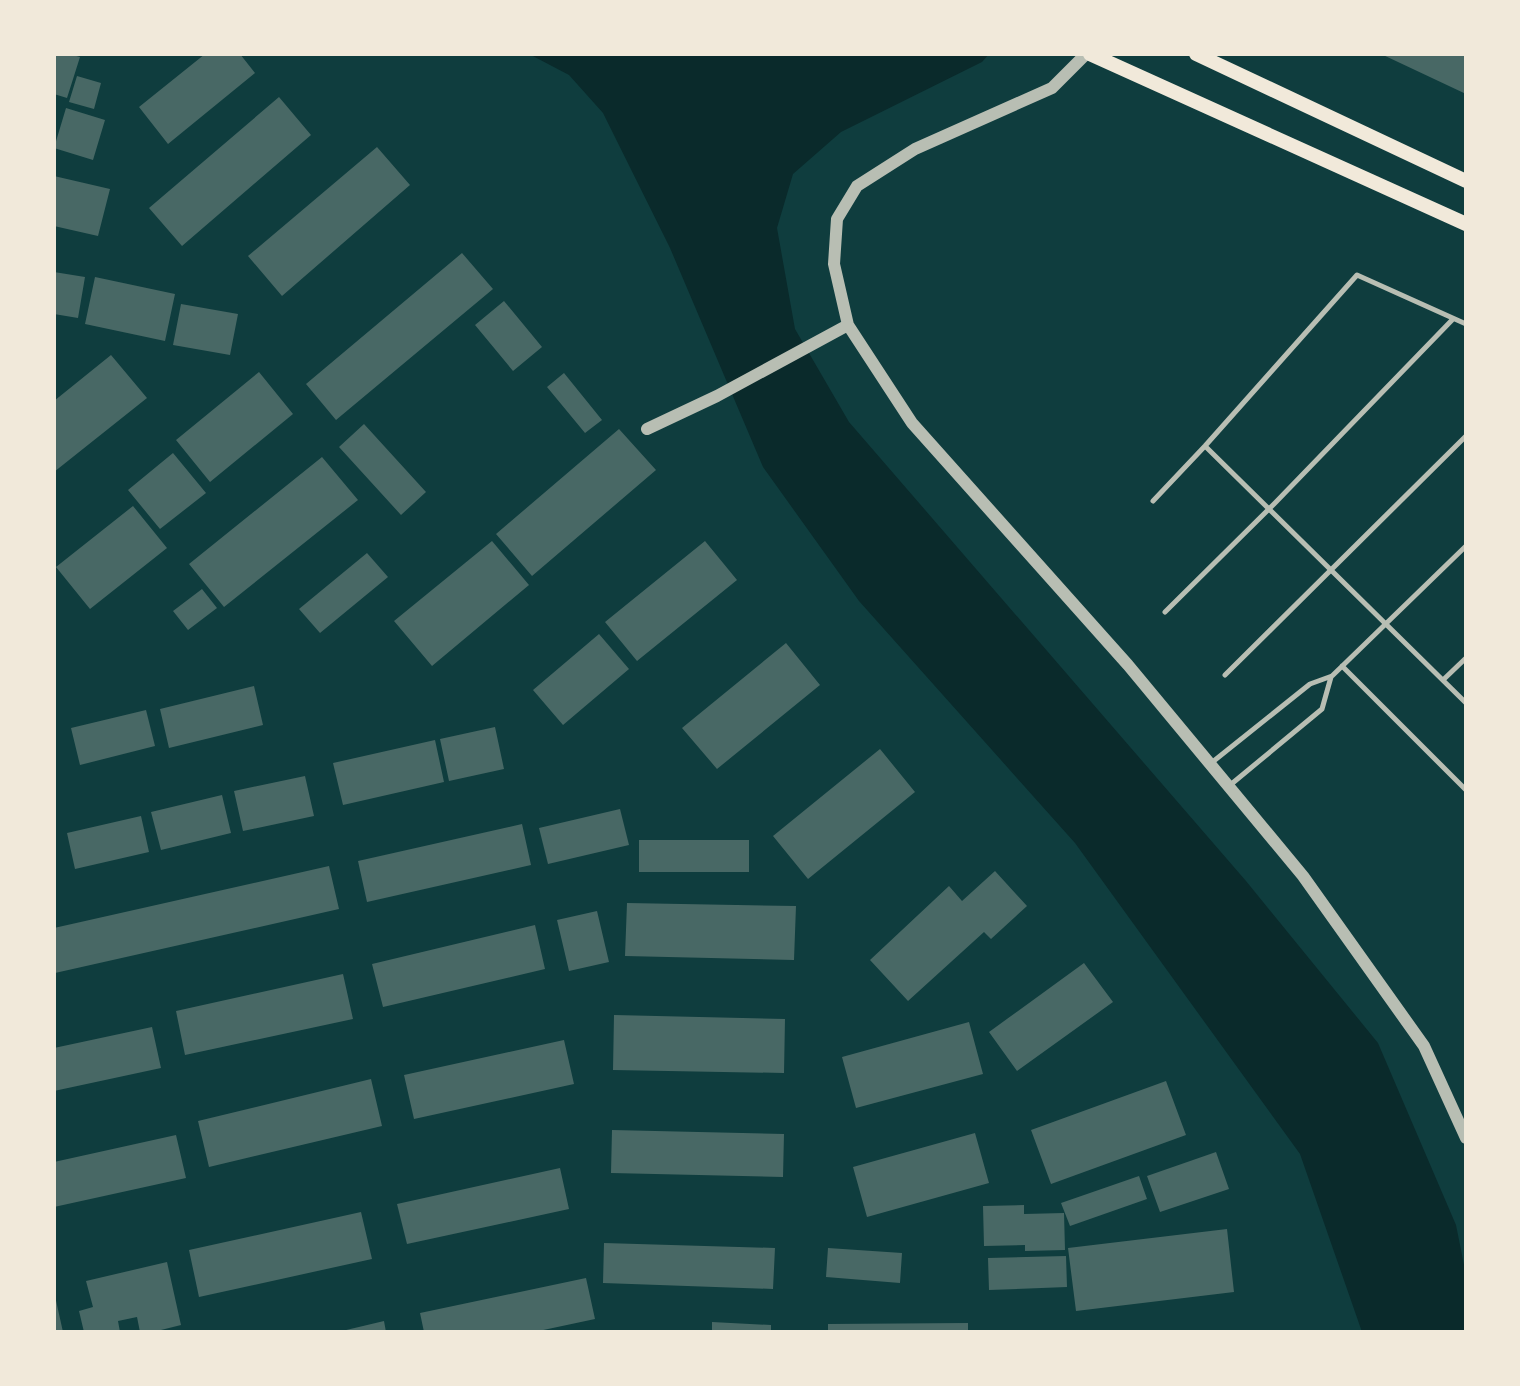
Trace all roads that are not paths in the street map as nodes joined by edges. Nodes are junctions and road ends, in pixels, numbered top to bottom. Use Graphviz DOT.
graph roads {
  1 [pos="1088,54"];
  2 [pos="1196,54"];
  3 [pos="1466,181"];
  4 [pos="1466,224"];
  5 [pos="1453,318"];
  6 [pos="1466,324"];
  7 [pos="842,329"];
  8 [pos="647,429"];
  9 [pos="1466,436"];
  10 [pos="1206,446"];
  11 [pos="1153,501"];
  12 [pos="1269,509"];
  13 [pos="1466,546"];
  14 [pos="1331,570"];
  15 [pos="1165,612"];
  16 [pos="1386,623"];
  17 [pos="1466,658"];
  18 [pos="1342,666"];
  19 [pos="1225,675"];
  20 [pos="1332,676"];
  21 [pos="1443,680"];
  22 [pos="1466,702"];
  23 [pos="1210,764"];
  24 [pos="1229,786"];
  25 [pos="1466,790"];
  26 [pos="1466,1138"];
  1 -- 4 [label="main road"];
  1 -- 7 [label="street"];
  2 -- 3 [label="main road"];
  5 -- 6 [label="lane"];
  5 -- 10 [label="lane"];
  5 -- 12 [label="lane"];
  7 -- 8 [label="street"];
  7 -- 23 [label="street"];
  9 -- 14 [label="lane"];
  10 -- 11 [label="lane"];
  10 -- 12 [label="lane"];
  12 -- 14 [label="lane"];
  12 -- 15 [label="lane"];
  13 -- 16 [label="lane"];
  14 -- 16 [label="lane"];
  14 -- 19 [label="lane"];
  16 -- 18 [label="lane"];
  16 -- 21 [label="lane"];
  17 -- 21 [label="lane"];
  18 -- 20 [label="lane"];
  18 -- 25 [label="lane"];
  20 -- 23 [label="lane"];
  20 -- 24 [label="lane"];
  21 -- 22 [label="lane"];
  23 -- 24 [label="street"];
  24 -- 26 [label="street"];
}
